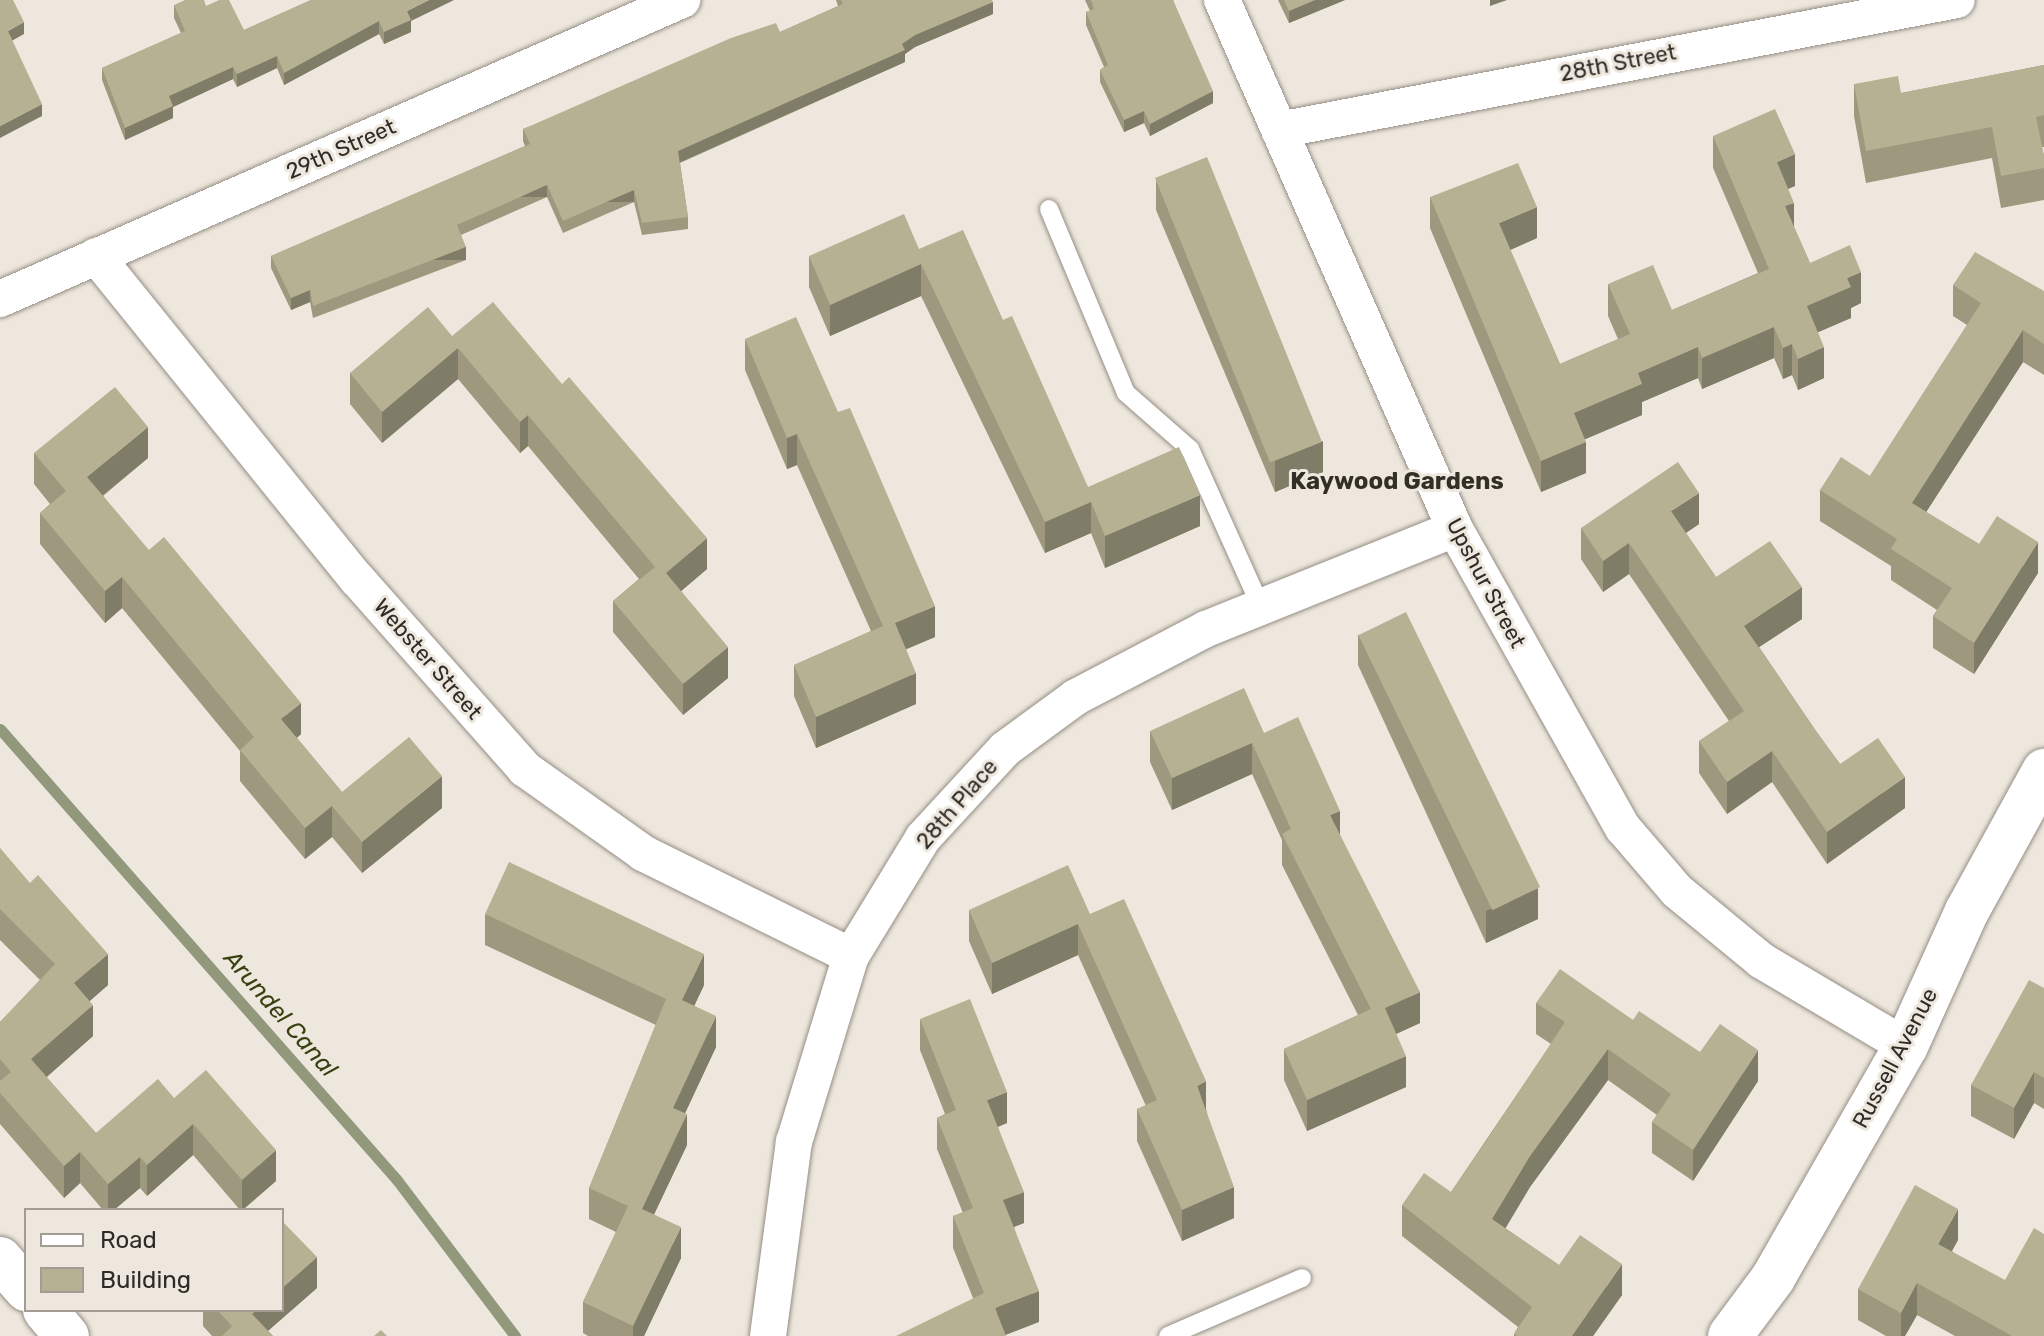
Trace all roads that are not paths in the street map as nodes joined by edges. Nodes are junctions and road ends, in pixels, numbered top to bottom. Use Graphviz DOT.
graph roads {
  1 [pos="682,0"];
  2 [pos="1222,0"];
  3 [pos="1957,0"];
  4 [pos="1279,130"];
  5 [pos="1049,209"];
  6 [pos="96,256"];
  7 [pos="0,299"];
  8 [pos="1455,529"];
  9 [pos="1261,607"];
  10 [pos="2044,771"];
  11 [pos="851,956"];
  12 [pos="1906,1046"];
  13 [pos="0,1259"];
  14 [pos="1302,1278"];
  15 [pos="24,1287"];
  16 [pos="47,1312"];
  17 [pos="67,1336"];
  18 [pos="768,1336"];
  19 [pos="1168,1336"];
  20 [pos="1730,1336"];
  1 -- 6 [label="street, 29th Street"];
  2 -- 4 [label="street, Upshur Street"];
  3 -- 4 [label="street, 28th Street"];
  4 -- 8 [label="street, Upshur Street"];
  5 -- 9 [label="lane"];
  6 -- 7 [label="street, 29th Street"];
  6 -- 11 [label="street, Webster Street"];
  8 -- 9 [label="street, 28th Place"];
  8 -- 12 [label="street, Upshur Street"];
  9 -- 11 [label="street, 28th Place"];
  10 -- 12 [label="street, Russell Avenue"];
  11 -- 18 [label="street, 28th Place"];
  12 -- 20 [label="street, Russell Avenue"];
  13 -- 15 [label="street"];
  14 -- 19 [label="lane"];
  16 -- 17 [label="street"];
}
